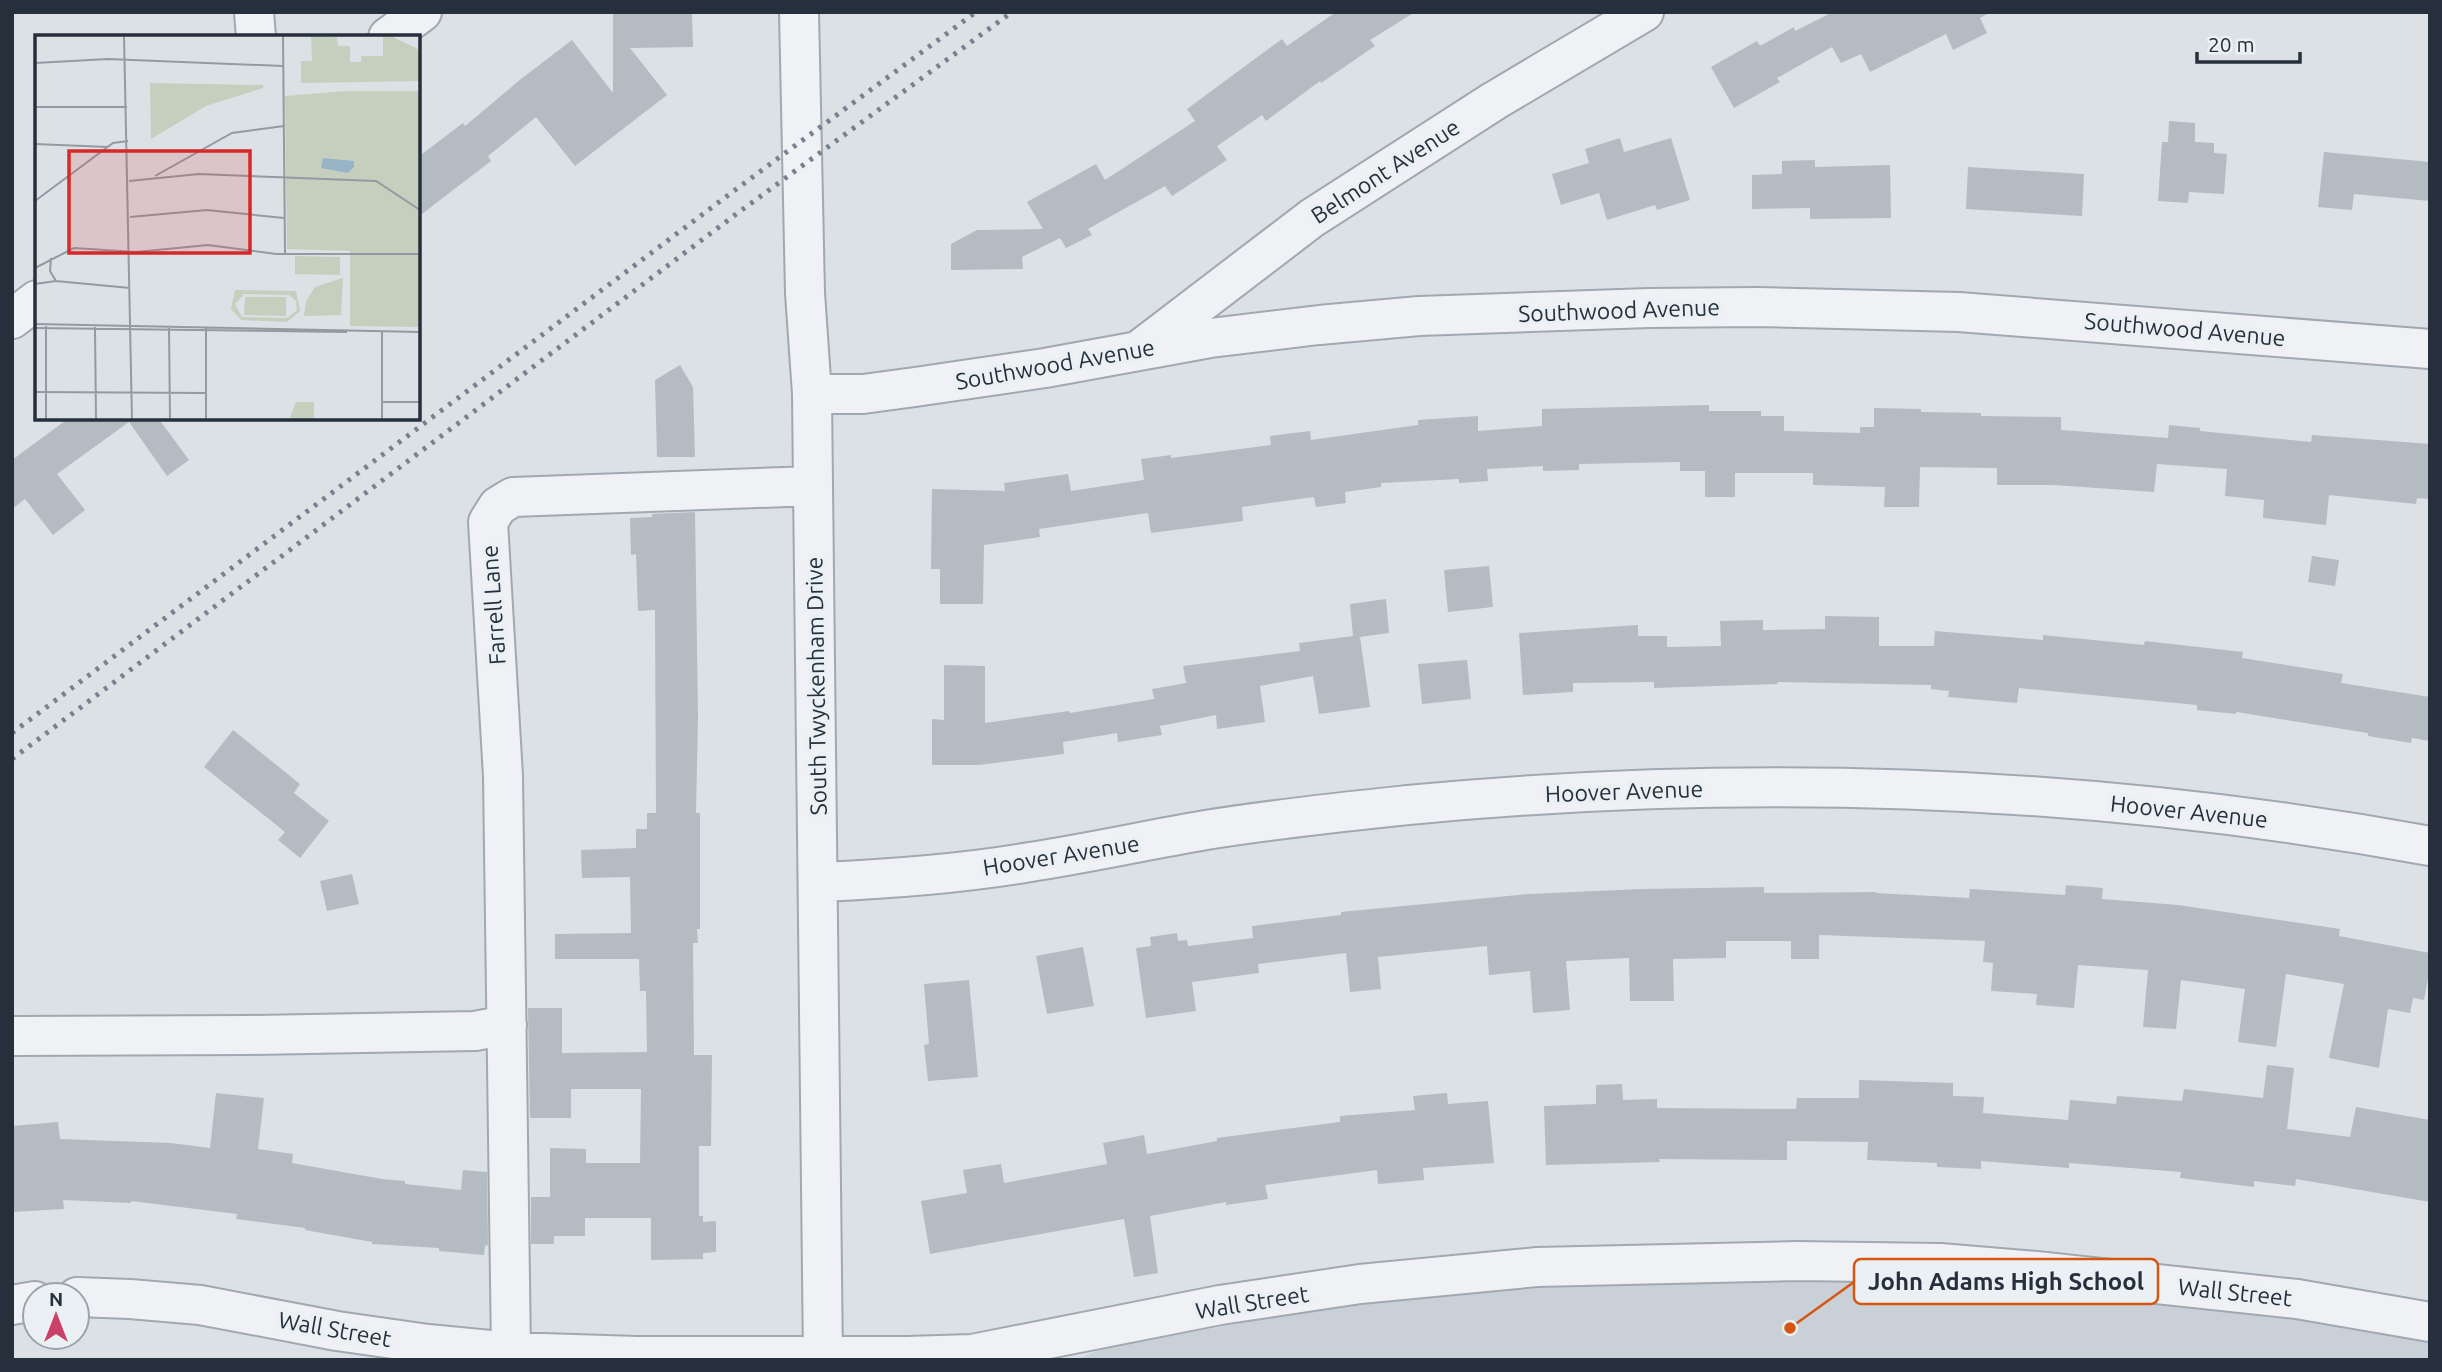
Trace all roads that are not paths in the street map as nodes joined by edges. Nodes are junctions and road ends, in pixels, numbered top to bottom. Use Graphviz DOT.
graph roads {
  1 [pos="254,12"];
  2 [pos="422,12"];
  3 [pos="799,12"];
  4 [pos="1644,12"];
  5 [pos="256,35"];
  6 [pos="391,35"];
  7 [pos="35,302"];
  8 [pos="12,319"];
  9 [pos="2430,349"];
  10 [pos="1139,350"];
  11 [pos="812,394"];
  12 [pos="813,486"];
  13 [pos="2430,846"];
  14 [pos="820,883"];
  15 [pos="507,1025"];
  16 [pos="12,1035"];
  17 [pos="91,1297"];
  18 [pos="2430,1322"];
  19 [pos="511,1352"];
  20 [pos="823,1358"];
  1 -- 5 [label="street"];
  2 -- 6 [label="street"];
  3 -- 11 [label="street, South Twyckenham Drive"];
  4 -- 10 [label="street, Belmont Avenue"];
  7 -- 8 [label="street"];
  9 -- 10 [label="street, Southwood Avenue"];
  10 -- 11 [label="street, Southwood Avenue"];
  11 -- 12 [label="street, South Twyckenham Drive"];
  12 -- 14 [label="street, South Twyckenham Drive"];
  12 -- 15 [label="street, Farrell Lane"];
  13 -- 14 [label="street, Hoover Avenue"];
  14 -- 20 [label="street, South Twyckenham Drive"];
  15 -- 16 [label="street"];
  15 -- 19 [label="street, Farrell Lane"];
  17 -- 19 [label="street, Wall Street"];
  18 -- 20 [label="street, Wall Street"];
  19 -- 20 [label="street, Wall Street"];
}
